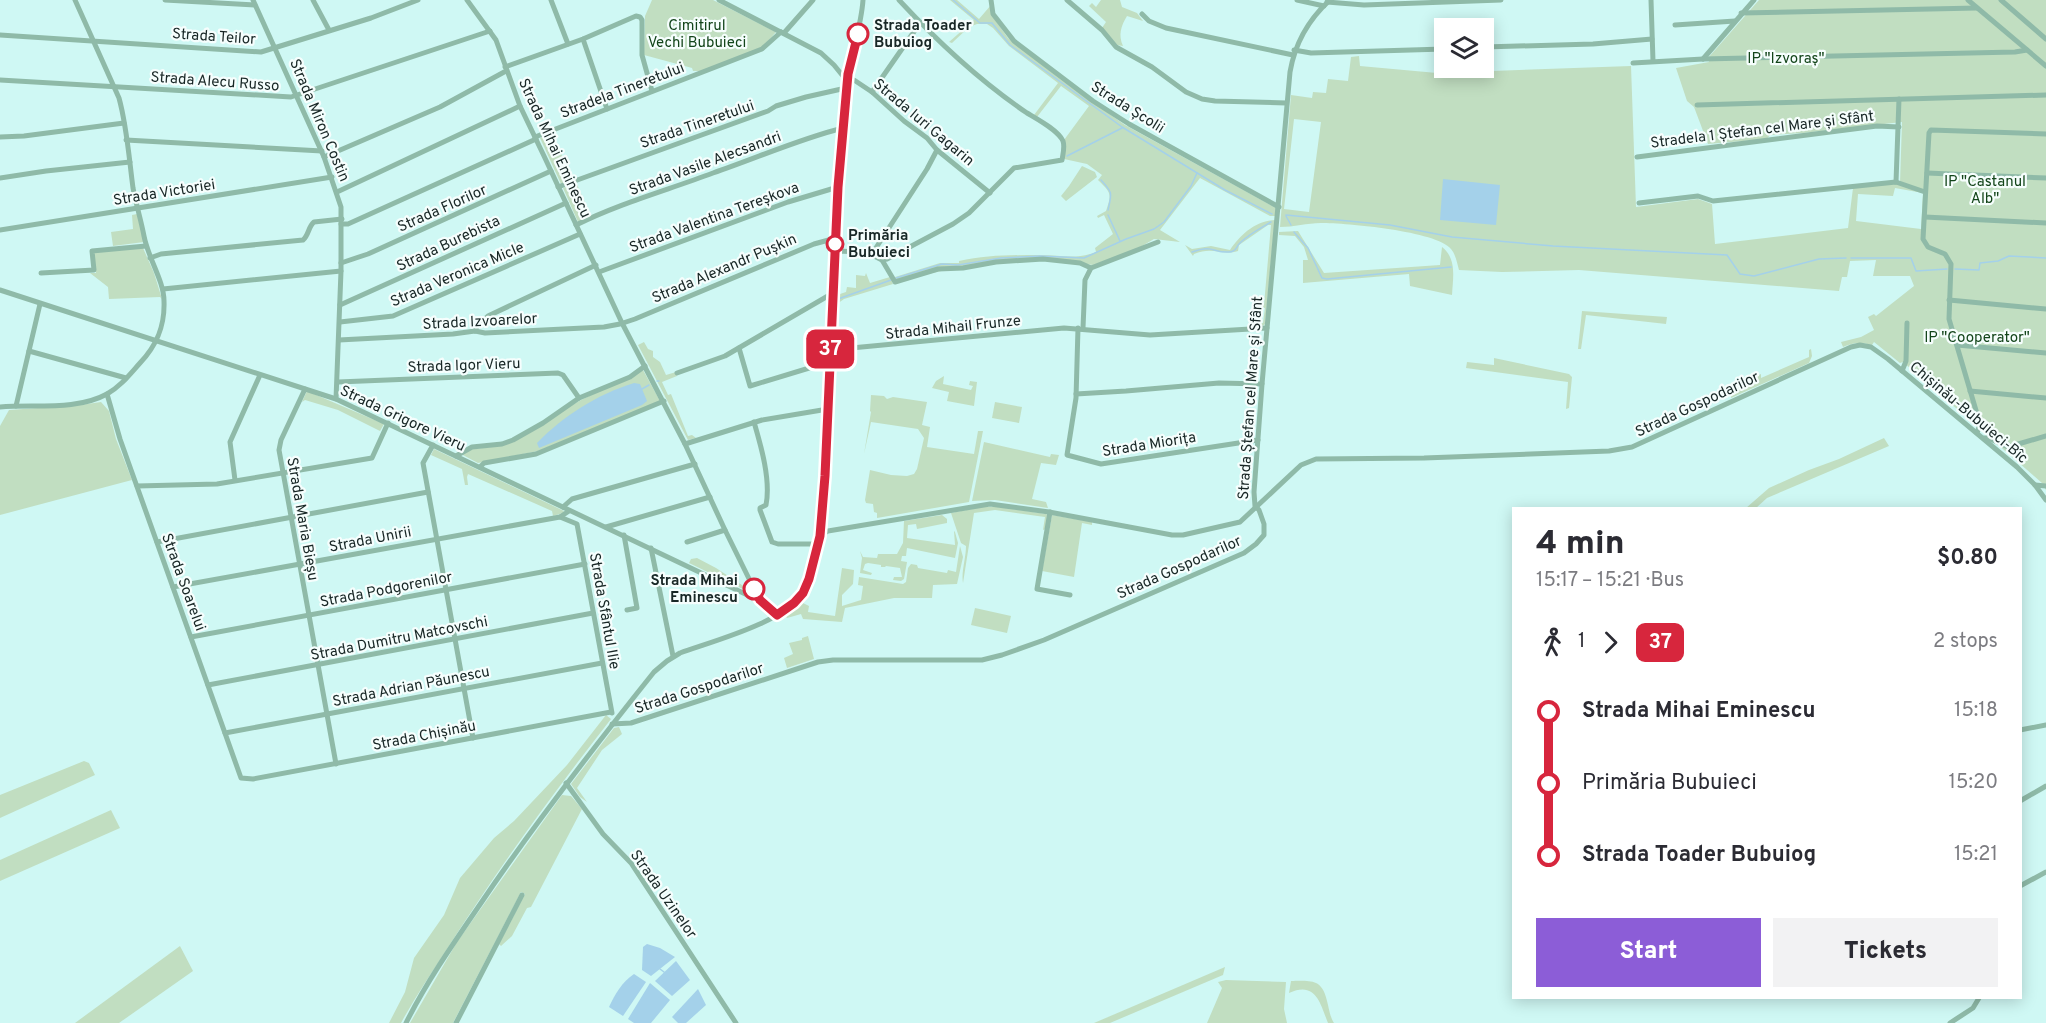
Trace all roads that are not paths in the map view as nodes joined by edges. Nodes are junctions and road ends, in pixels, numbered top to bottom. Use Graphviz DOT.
graph roads {
  1 [pos="75,0"];
  2 [pos="165,0"];
  3 [pos="313,0"];
  4 [pos="418,0"];
  5 [pos="467,0"];
  6 [pos="551,0"];
  7 [pos="719,0"];
  8 [pos="813,0"];
  9 [pos="863,0"];
  10 [pos="899,0"];
  11 [pos="991,0"];
  12 [pos="1067,0"];
  13 [pos="1297,0"];
  14 [pos="1502,0"];
  15 [pos="1651,0"];
  16 [pos="1754,0"];
  17 [pos="1968,0"];
  18 [pos="2001,0"];
  19 [pos="2007,0"];
  20 [pos="254,2"];
  21 [pos="1327,3"];
  22 [pos="1977,8"];
  23 [pos="1741,13"];
  24 [pos="1142,14"];
  25 [pos="1735,21"];
  26 [pos="920,23"];
  27 [pos="1676,25"];
  28 [pos="329,30"];
  29 [pos="490,31"];
  30 [pos="782,32"];
  31 [pos="0,35"];
  32 [pos="583,39"];
  33 [pos="1652,39"];
  34 [pos="2046,39"];
  35 [pos="94,40"];
  36 [pos="568,44"];
  37 [pos="1494,47"];
  38 [pos="276,49"];
  39 [pos="1434,49"];
  40 [pos="2027,50"];
  41 [pos="1294,52"];
  42 [pos="1703,59"];
  43 [pos="1653,62"];
  44 [pos="1633,63"];
  45 [pos="2046,66"];
  46 [pos="506,69"];
  47 [pos="0,80"];
  48 [pos="847,81"];
  49 [pos="114,87"];
  50 [pos="846,88"];
  51 [pos="652,91"];
  52 [pos="872,92"];
  53 [pos="2046,95"];
  54 [pos="297,96"];
  55 [pos="1899,99"];
  56 [pos="1286,103"];
  57 [pos="1696,105"];
  58 [pos="520,106"];
  59 [pos="607,109"];
  60 [pos="124,123"];
  61 [pos="1899,127"];
  62 [pos="843,128"];
  63 [pos="2046,134"];
  64 [pos="0,136"];
  65 [pos="535,138"];
  66 [pos="126,140"];
  67 [pos="938,150"];
  68 [pos="323,154"];
  69 [pos="1637,157"];
  70 [pos="130,162"];
  71 [pos="551,171"];
  72 [pos="1927,173"];
  73 [pos="332,177"];
  74 [pos="0,178"];
  75 [pos="2046,178"];
  76 [pos="1896,182"];
  77 [pos="558,187"];
  78 [pos="838,187"];
  79 [pos="337,192"];
  80 [pos="1925,192"];
  81 [pos="990,193"];
  82 [pos="566,203"];
  83 [pos="1639,203"];
  84 [pos="1278,207"];
  85 [pos="138,209"];
  86 [pos="1925,217"];
  87 [pos="341,222"];
  88 [pos="2046,223"];
  89 [pos="576,225"];
  90 [pos="0,230"];
  91 [pos="580,234"];
  92 [pos="836,238"];
  93 [pos="1158,242"];
  94 [pos="146,246"];
  95 [pos="835,251"];
  96 [pos="872,254"];
  97 [pos="150,258"];
  98 [pos="882,260"];
  99 [pos="341,263"];
  100 [pos="596,265"];
  101 [pos="1091,268"];
  102 [pos="341,271"];
  103 [pos="599,272"];
  104 [pos="41,273"];
  105 [pos="163,289"];
  106 [pos="0,290"];
  107 [pos="833,293"];
  108 [pos="1949,300"];
  109 [pos="40,304"];
  110 [pos="340,305"];
  111 [pos="2046,309"];
  112 [pos="340,322"];
  113 [pos="622,323"];
  114 [pos="1907,323"];
  115 [pos="1081,328"];
  116 [pos="1267,328"];
  117 [pos="474,331"];
  118 [pos="339,340"];
  119 [pos="157,342"];
  120 [pos="1957,345"];
  121 [pos="1871,347"];
  122 [pos="739,348"];
  123 [pos="830,350"];
  124 [pos="29,351"];
  125 [pos="2046,353"];
  126 [pos="830,362"];
  127 [pos="645,366"];
  128 [pos="1902,370"];
  129 [pos="677,373"];
  130 [pos="260,375"];
  131 [pos="126,378"];
  132 [pos="338,382"];
  133 [pos="1262,384"];
  134 [pos="304,389"];
  135 [pos="1970,391"];
  136 [pos="107,394"];
  137 [pos="1076,396"];
  138 [pos="579,398"];
  139 [pos="2046,398"];
  140 [pos="336,399"];
  141 [pos="0,400"];
  142 [pos="664,401"];
  143 [pos="16,406"];
  144 [pos="2,407"];
  145 [pos="828,409"];
  146 [pos="754,422"];
  147 [pos="388,423"];
  148 [pos="1977,433"];
  149 [pos="2046,436"];
  150 [pos="1984,438"];
  151 [pos="1258,440"];
  152 [pos="685,444"];
  153 [pos="433,445"];
  154 [pos="456,456"];
  155 [pos="695,464"];
  156 [pos="480,467"];
  157 [pos="282,472"];
  158 [pos="235,480"];
  159 [pos="2035,485"];
  160 [pos="137,486"];
  161 [pos="2046,486"];
  162 [pos="428,492"];
  163 [pos="710,497"];
  164 [pos="2046,500"];
  165 [pos="1256,506"];
  166 [pos="563,507"];
  167 [pos="569,511"];
  168 [pos="1050,512"];
  169 [pos="560,517"];
  170 [pos="290,518"];
  171 [pos="606,528"];
  172 [pos="725,530"];
  173 [pos="624,535"];
  174 [pos="820,536"];
  175 [pos="436,538"];
  176 [pos="157,542"];
  177 [pos="687,542"];
  178 [pos="818,544"];
  179 [pos="651,549"];
  180 [pos="299,564"];
  181 [pos="585,564"];
  182 [pos="173,587"];
  183 [pos="446,590"];
  184 [pos="1070,595"];
  185 [pos="760,600"];
  186 [pos="627,610"];
  187 [pos="593,613"];
  188 [pos="308,615"];
  189 [pos="777,615"];
  190 [pos="191,637"];
  191 [pos="455,639"];
  192 [pos="673,656"];
  193 [pos="602,663"];
  194 [pos="317,665"];
  195 [pos="208,685"];
  196 [pos="464,689"];
  197 [pos="611,712"];
  198 [pos="326,714"];
  199 [pos="618,716"];
  200 [pos="612,724"];
  201 [pos="2046,725"];
  202 [pos="2022,730"];
  203 [pos="225,733"];
  204 [pos="473,738"];
  205 [pos="336,764"];
  206 [pos="241,778"];
  207 [pos="567,783"];
  208 [pos="2046,786"];
  209 [pos="2022,800"];
  210 [pos="2046,872"];
  211 [pos="2022,885"];
  212 [pos="522,895"];
  213 [pos="1978,999"];
  214 [pos="406,1023"];
  215 [pos="456,1023"];
  216 [pos="736,1023"];
  217 [pos="1950,1023"];
  1 -- 35 [label="street"];
  2 -- 20 [label="street"];
  3 -- 28 [label="street"];
  4 -- 28 [label="street, Strada Teilor"];
  5 -- 29 [label="street, Strada Mihai Eminescu"];
  6 -- 36 [label="street"];
  7 -- 30 [label="street, Strada Iuri Gagarin"];
  8 -- 30 [label="street, Stradela Tineretului"];
  9 -- 48 [label="street"];
  10 -- 26 [label="street"];
  11 -- 84 [label="street, Strada Școlii"];
  12 -- 56 [label="street"];
  13 -- 21 [label="street"];
  14 -- 21 [label="street"];
  15 -- 33 [label="street"];
  16 -- 23 [label="street"];
  17 -- 22 [label="street"];
  18 -- 19 [label="street"];
  18 -- 34 [label="street"];
  20 -- 38 [label="street, Strada Miron Costin"];
  21 -- 41 [label="street, Strada Ștefan cel Mare și Sfânt"];
  22 -- 23 [label="street"];
  22 -- 40 [label="street"];
  23 -- 25 [label="street"];
  24 -- 41 [label="street"];
  25 -- 27 [label="street"];
  25 -- 42 [label="street"];
  26 -- 52 [label="street"];
  26 -- 81 [label="street"];
  28 -- 38 [label="street, Strada Teilor"];
  29 -- 46 [label="street, Strada Mihai Eminescu"];
  29 -- 54 [label="street, Strada Alecu Russo"];
  30 -- 48 [label="street, Strada Iuri Gagarin"];
  30 -- 51 [label="street, Stradela Tineretului"];
  31 -- 35 [label="street, Strada Teilor"];
  32 -- 36 [label="street"];
  32 -- 51 [label="street"];
  32 -- 59 [label="street"];
  33 -- 37 [label="street"];
  33 -- 43 [label="street"];
  35 -- 38 [label="street, Strada Teilor"];
  35 -- 49 [label="street"];
  36 -- 46 [label="street"];
  38 -- 54 [label="street, Strada Miron Costin"];
  39 -- 41 [label="street"];
  40 -- 42 [label="street"];
  40 -- 45 [label="street"];
  41 -- 56 [label="street, Strada Ștefan cel Mare și Sfânt"];
  42 -- 43 [label="street"];
  43 -- 44 [label="street"];
  46 -- 58 [label="street, Strada Mihai Eminescu"];
  46 -- 68 [label="street"];
  47 -- 49 [label="street, Strada Alecu Russo"];
  48 -- 50 [label="street"];
  48 -- 52 [label="street, Strada Iuri Gagarin"];
  49 -- 54 [label="street, Strada Alecu Russo"];
  49 -- 60 [label="street"];
  50 -- 62 [label="street"];
  50 -- 77 [label="street, Strada Tineretului"];
  51 -- 59 [label="street, Stradela Tineretului"];
  52 -- 67 [label="street, Strada Iuri Gagarin"];
  53 -- 55 [label="street"];
  54 -- 68 [label="street, Strada Miron Costin"];
  55 -- 57 [label="street"];
  55 -- 61 [label="street"];
  56 -- 84 [label="street, Strada Ștefan cel Mare și Sfânt"];
  58 -- 65 [label="street, Strada Mihai Eminescu"];
  58 -- 79 [label="street"];
  59 -- 65 [label="street, Stradela Tineretului"];
  60 -- 64 [label="street"];
  60 -- 66 [label="street"];
  61 -- 69 [label="street, Stradela 1 Ștefan cel Mare și Sfânt"];
  61 -- 76 [label="street"];
  62 -- 78 [label="street"];
  62 -- 89 [label="street, Strada Vasile Alecsandri"];
  63 -- 72 [label="street"];
  65 -- 71 [label="street, Strada Mihai Eminescu"];
  65 -- 87 [label="street, Stradela Tineretului"];
  66 -- 68 [label="street"];
  66 -- 70 [label="street"];
  67 -- 81 [label="street, Strada Iuri Gagarin"];
  67 -- 96 [label="street"];
  68 -- 73 [label="street, Strada Miron Costin"];
  70 -- 74 [label="street"];
  70 -- 85 [label="street"];
  71 -- 77 [label="street, Strada Mihai Eminescu"];
  71 -- 99 [label="street, Strada Florilor"];
  72 -- 75 [label="street"];
  72 -- 80 [label="street"];
  73 -- 79 [label="street, Strada Miron Costin"];
  73 -- 85 [label="street, Strada Victoriei"];
  76 -- 80 [label="street"];
  76 -- 83 [label="street"];
  77 -- 82 [label="street, Strada Mihai Eminescu"];
  78 -- 92 [label="street"];
  78 -- 103 [label="street, Strada Valentina Tereșkova"];
  79 -- 87 [label="street, Strada Miron Costin"];
  80 -- 86 [label="street"];
  81 -- 98 [label="street"];
  82 -- 89 [label="street, Strada Mihai Eminescu"];
  82 -- 110 [label="street, Strada Burebista"];
  84 -- 116 [label="street, Strada Ștefan cel Mare și Sfânt"];
  85 -- 90 [label="street, Strada Victoriei"];
  85 -- 94 [label="street"];
  86 -- 88 [label="street"];
  86 -- 108 [label="street"];
  87 -- 97 [label="street, Stradela Tineretului"];
  87 -- 99 [label="street, Strada Miron Costin"];
  89 -- 91 [label="street, Strada Mihai Eminescu"];
  91 -- 100 [label="street, Strada Mihai Eminescu"];
  91 -- 112 [label="street, Strada Veronica Micle"];
  92 -- 95 [label="street"];
  92 -- 113 [label="street, Strada Alexandr Pușkin"];
  93 -- 101 [label="street"];
  94 -- 97 [label="street"];
  94 -- 104 [label="street"];
  95 -- 96 [label="street"];
  95 -- 107 [label="street"];
  96 -- 98 [label="street"];
  97 -- 105 [label="street"];
  98 -- 101 [label="street"];
  99 -- 102 [label="street, Strada Miron Costin"];
  100 -- 103 [label="street, Strada Mihai Eminescu"];
  100 -- 117 [label="street"];
  101 -- 115 [label="street"];
  102 -- 105 [label="street"];
  102 -- 110 [label="street, Strada Miron Costin"];
  103 -- 113 [label="street, Strada Mihai Eminescu"];
  105 -- 119 [label="street"];
  106 -- 109 [label="street, Strada Grigore Vieru"];
  107 -- 122 [label="street"];
  107 -- 123 [label="street"];
  108 -- 111 [label="street"];
  108 -- 120 [label="street"];
  109 -- 119 [label="street, Strada Grigore Vieru"];
  109 -- 124 [label="street"];
  110 -- 112 [label="street, Strada Miron Costin"];
  112 -- 118 [label="street, Strada Miron Costin"];
  113 -- 117 [label="street, Strada Izvoarelor"];
  113 -- 127 [label="street, Strada Mihai Eminescu"];
  114 -- 128 [label="street"];
  115 -- 116 [label="street, Strada Mihail Frunze"];
  115 -- 123 [label="street, Strada Mihail Frunze"];
  115 -- 137 [label="street"];
  116 -- 133 [label="street, Strada Ștefan cel Mare și Sfânt"];
  117 -- 118 [label="street, Strada Izvoarelor"];
  118 -- 132 [label="street, Strada Miron Costin"];
  119 -- 130 [label="street, Strada Grigore Vieru"];
  119 -- 131 [label="street"];
  120 -- 125 [label="street"];
  120 -- 135 [label="street"];
  121 -- 128 [label="street, Chișinău-Bubuieci-Bîc"];
  121 -- 165 [label="street, Strada Gospodarilor"];
  122 -- 126 [label="street"];
  122 -- 129 [label="street"];
  123 -- 126 [label="street"];
  124 -- 131 [label="street"];
  124 -- 143 [label="street"];
  126 -- 145 [label="street"];
  127 -- 138 [label="street"];
  127 -- 142 [label="street, Strada Mihai Eminescu"];
  128 -- 148 [label="street, Chișinău-Bubuieci-Bîc"];
  130 -- 134 [label="street, Strada Grigore Vieru"];
  130 -- 158 [label="street"];
  131 -- 136 [label="street"];
  132 -- 138 [label="street, Strada Igor Vieru"];
  132 -- 140 [label="street, Strada Miron Costin"];
  133 -- 137 [label="street"];
  133 -- 151 [label="street, Strada Ștefan cel Mare și Sfânt"];
  134 -- 140 [label="street, Strada Grigore Vieru"];
  134 -- 157 [label="street, Strada Maria Bieșu"];
  135 -- 139 [label="street"];
  135 -- 148 [label="street"];
  136 -- 143 [label="street"];
  136 -- 160 [label="street, Strada Soarelui"];
  137 -- 151 [label="street, Strada Miorița"];
  138 -- 154 [label="street"];
  140 -- 147 [label="street, Strada Grigore Vieru"];
  141 -- 144 [label="street"];
  142 -- 152 [label="street, Strada Mihai Eminescu"];
  142 -- 156 [label="street"];
  143 -- 144 [label="street"];
  145 -- 146 [label="street"];
  145 -- 174 [label="street"];
  146 -- 152 [label="street"];
  146 -- 178 [label="street"];
  147 -- 153 [label="street, Strada Grigore Vieru"];
  147 -- 157 [label="street"];
  148 -- 150 [label="street, Chișinău-Bubuieci-Bîc"];
  149 -- 150 [label="street"];
  150 -- 159 [label="street, Chișinău-Bubuieci-Bîc"];
  151 -- 165 [label="street, Strada Ștefan cel Mare și Sfânt"];
  152 -- 155 [label="street, Strada Mihai Eminescu"];
  153 -- 154 [label="street, Strada Grigore Vieru"];
  153 -- 162 [label="street"];
  154 -- 156 [label="street, Strada Grigore Vieru"];
  155 -- 163 [label="street, Strada Mihai Eminescu"];
  155 -- 166 [label="street"];
  156 -- 166 [label="street, Strada Grigore Vieru"];
  157 -- 158 [label="street"];
  157 -- 170 [label="street, Strada Maria Bieșu"];
  158 -- 160 [label="street"];
  159 -- 161 [label="street"];
  159 -- 164 [label="street, Chișinău-Bubuieci-Bîc"];
  160 -- 176 [label="street, Strada Soarelui"];
  162 -- 170 [label="street"];
  162 -- 175 [label="street"];
  163 -- 171 [label="street"];
  163 -- 172 [label="street, Strada Mihai Eminescu"];
  165 -- 168 [label="street, Strada Ștefan cel Mare și Sfânt"];
  165 -- 200 [label="street, Strada Gospodarilor"];
  166 -- 167 [label="street, Strada Grigore Vieru"];
  167 -- 169 [label="street, Strada Unirii"];
  167 -- 171 [label="street, Strada Grigore Vieru"];
  168 -- 174 [label="street, Strada Ștefan cel Mare și Sfânt"];
  168 -- 184 [label="street"];
  169 -- 175 [label="street, Strada Unirii"];
  169 -- 181 [label="street, Strada Sfântul Ilie"];
  170 -- 176 [label="street"];
  170 -- 180 [label="street, Strada Maria Bieșu"];
  171 -- 173 [label="street, Strada Grigore Vieru"];
  172 -- 177 [label="street"];
  172 -- 185 [label="street, Strada Mihai Eminescu"];
  173 -- 179 [label="street, Strada Grigore Vieru"];
  173 -- 186 [label="street"];
  174 -- 178 [label="street"];
  175 -- 180 [label="street, Strada Unirii"];
  175 -- 183 [label="street"];
  176 -- 182 [label="street, Strada Soarelui"];
  178 -- 189 [label="street"];
  179 -- 185 [label="street, Strada Grigore Vieru"];
  179 -- 192 [label="street"];
  180 -- 182 [label="street, Strada Unirii"];
  180 -- 188 [label="street, Strada Maria Bieșu"];
  181 -- 183 [label="street, Strada Podgorenilor"];
  181 -- 187 [label="street, Strada Sfântul Ilie"];
  182 -- 190 [label="street, Strada Soarelui"];
  183 -- 188 [label="street, Strada Podgorenilor"];
  183 -- 191 [label="street"];
  185 -- 189 [label="street, Strada Grigore Vieru"];
  187 -- 191 [label="street, Strada Dumitru Matcovschi"];
  187 -- 193 [label="street, Strada Sfântul Ilie"];
  188 -- 190 [label="street, Strada Podgorenilor"];
  188 -- 194 [label="street, Strada Maria Bieșu"];
  189 -- 192 [label="street"];
  190 -- 195 [label="street, Strada Soarelui"];
  191 -- 194 [label="street, Strada Dumitru Matcovschi"];
  191 -- 196 [label="street"];
  192 -- 199 [label="street"];
  193 -- 196 [label="street, Strada Adrian Păunescu"];
  193 -- 197 [label="street, Strada Sfântul Ilie"];
  194 -- 195 [label="street, Strada Dumitru Matcovschi"];
  194 -- 198 [label="street, Strada Maria Bieșu"];
  195 -- 203 [label="street, Strada Soarelui"];
  196 -- 198 [label="street, Strada Adrian Păunescu"];
  196 -- 204 [label="street"];
  197 -- 199 [label="street"];
  197 -- 204 [label="street, Strada Chișinău"];
  198 -- 203 [label="street, Strada Adrian Păunescu"];
  198 -- 205 [label="street, Strada Maria Bieșu"];
  199 -- 200 [label="street"];
  200 -- 207 [label="street"];
  201 -- 202 [label="street"];
  203 -- 206 [label="street, Strada Soarelui"];
  204 -- 205 [label="street, Strada Chișinău"];
  205 -- 206 [label="street, Strada Chișinău"];
  207 -- 214 [label="street"];
  207 -- 216 [label="street, Strada Uzinelor"];
  208 -- 209 [label="street"];
  210 -- 211 [label="street"];
  212 -- 215 [label="street"];
  213 -- 217 [label="street"];
}
